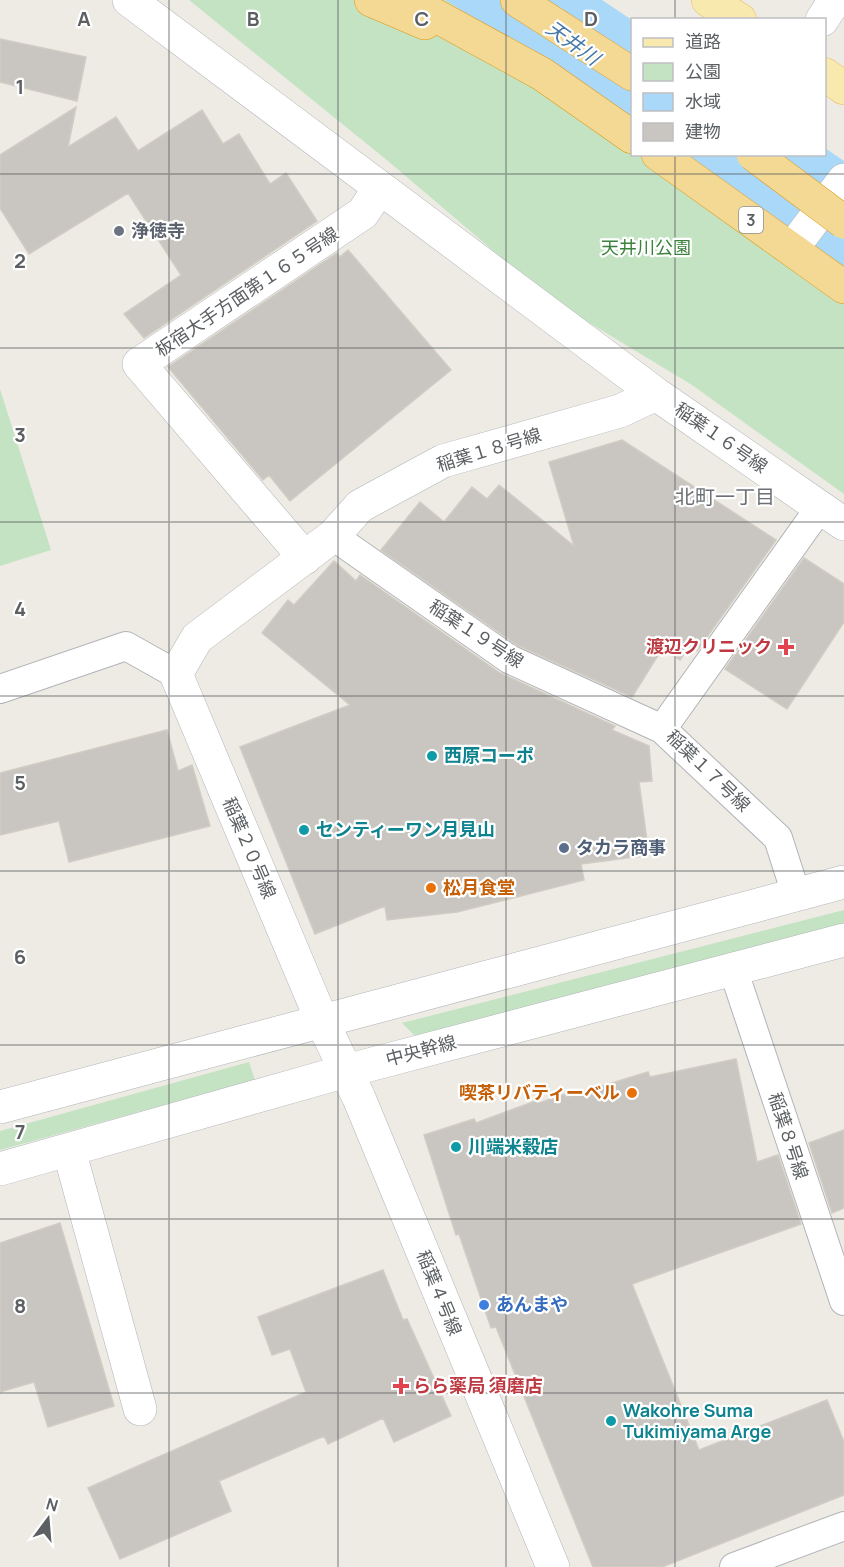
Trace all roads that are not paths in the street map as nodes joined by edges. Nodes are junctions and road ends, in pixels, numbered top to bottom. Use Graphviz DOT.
graph roads {
  1 [pos="129,0"];
  2 [pos="371,0"];
  3 [pos="407,0"];
  4 [pos="516,0"];
  5 [pos="708,0"];
  6 [pos="835,0"];
  7 [pos="737,18"];
  8 [pos="823,18"];
  9 [pos="631,73"];
  10 [pos="542,74"];
  11 [pos="826,75"];
  12 [pos="844,88"];
  13 [pos="631,136"];
  14 [pos="661,156"];
  15 [pos="756,156"];
  16 [pos="844,180"];
  17 [pos="378,189"];
  18 [pos="844,222"];
  19 [pos="797,242"];
  20 [pos="844,287"];
  21 [pos="657,394"];
  22 [pos="833,515"];
  23 [pos="333,536"];
  24 [pos="305,558"];
  25 [pos="176,674"];
  26 [pos="0,690"];
  27 [pos="662,729"];
  28 [pos="844,882"];
  29 [pos="796,894"];
  30 [pos="844,940"];
  31 [pos="733,969"];
  32 [pos="322,1021"];
  33 [pos="346,1071"];
  34 [pos="0,1107"];
  35 [pos="69,1150"];
  36 [pos="0,1169"];
  37 [pos="841,1284"];
  38 [pos="140,1409"];
  39 [pos="844,1526"];
  40 [pos="553,1567"];
  41 [pos="734,1567"];
  1 -- 17 [label="street, 稲葉１６号線"];
  2 -- 10 [label="highway"];
  3 -- 10 [label="highway"];
  4 -- 9 [label="highway"];
  5 -- 7 [label="main road"];
  6 -- 8 [label="street"];
  10 -- 13 [label="highway"];
  11 -- 12 [label="main road"];
  14 -- 20 [label="highway, 3"];
  15 -- 18 [label="highway, bridge"];
  16 -- 19 [label="street"];
  17 -- 21 [label="street, 稲葉１６号線"];
  17 -- 24 [label="street, 板宿大手方面第１６５号線"];
  21 -- 22 [label="street, 稲葉１６号線"];
  21 -- 23 [label="street, 稲葉１８号線"];
  22 -- 27 [label="lane, 稲葉１７号線"];
  23 -- 24 [label="street, 稲葉１８号線"];
  23 -- 27 [label="lane, 稲葉１９号線"];
  24 -- 25 [label="street, 稲葉１８号線"];
  25 -- 26 [label="lane"];
  25 -- 32 [label="street, 稲葉２０号線"];
  27 -- 29 [label="lane, 稲葉１７号線"];
  28 -- 29 [label="street"];
  29 -- 32 [label="street"];
  30 -- 31 [label="street, 中央幹線"];
  31 -- 33 [label="street, 中央幹線"];
  31 -- 37 [label="lane, 稲葉８号線"];
  32 -- 33 [label="street, 稲葉４号線"];
  32 -- 34 [label="street"];
  33 -- 35 [label="street, 中央幹線"];
  33 -- 40 [label="street, 稲葉４号線"];
  35 -- 36 [label="street, 中央幹線"];
  35 -- 38 [label="street"];
  39 -- 41 [label="lane"];
}
